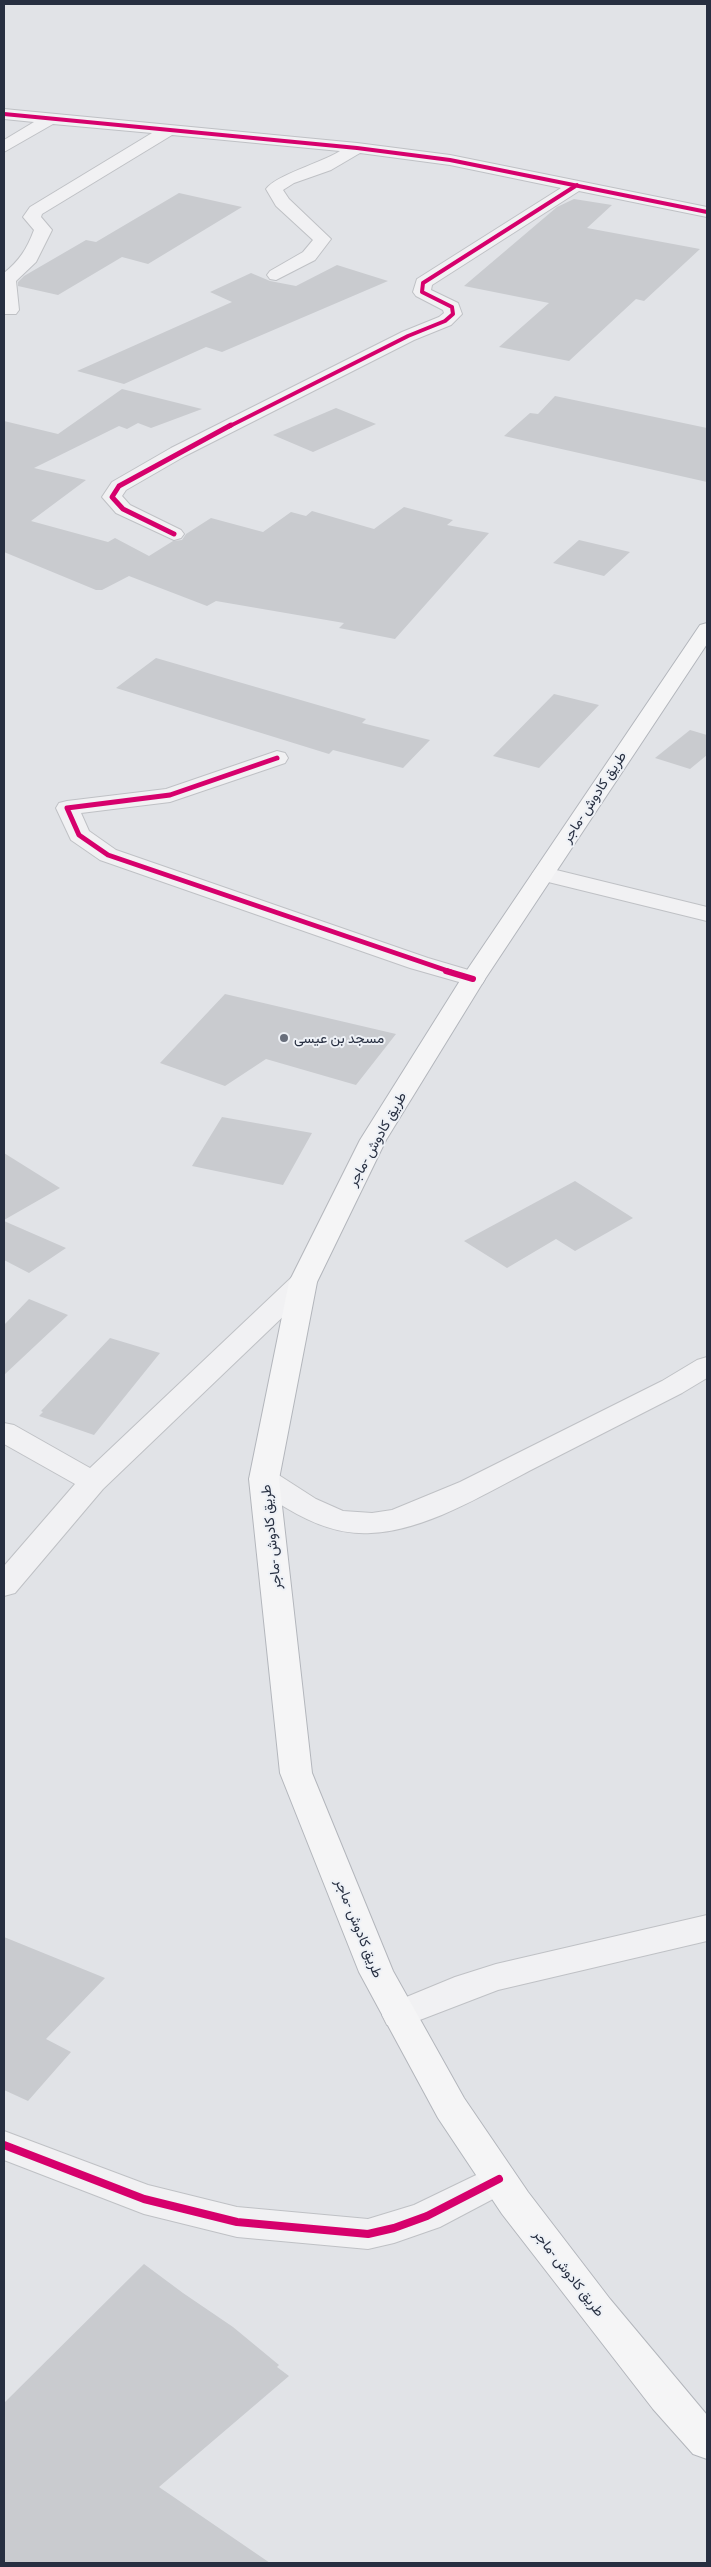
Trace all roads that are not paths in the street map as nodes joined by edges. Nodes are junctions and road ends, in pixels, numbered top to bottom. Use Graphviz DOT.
graph roads {
  1 [pos="4,114"];
  2 [pos="51,118"];
  3 [pos="170,129"];
  4 [pos="4,147"];
  5 [pos="357,148"];
  6 [pos="577,185"];
  7 [pos="707,212"];
  8 [pos="276,275"];
  9 [pos="10,310"];
  10 [pos="174,534"];
  11 [pos="707,629"];
  12 [pos="277,758"];
  13 [pos="544,874"];
  14 [pos="707,914"];
  15 [pos="473,979"];
  16 [pos="303,1282"];
  17 [pos="707,1366"];
  18 [pos="4,1432"];
  19 [pos="264,1479"];
  20 [pos="93,1482"];
  21 [pos="4,1586"];
  22 [pos="707,1928"];
  23 [pos="399,2015"];
  24 [pos="4,2145"];
  25 [pos="499,2179"];
  26 [pos="707,2442"];
  1 -- 2 [label="street"];
  2 -- 3 [label="street"];
  2 -- 4 [label="street"];
  3 -- 5 [label="street"];
  3 -- 9 [label="street"];
  5 -- 6 [label="street"];
  5 -- 8 [label="street"];
  6 -- 7 [label="street"];
  6 -- 10 [label="street"];
  11 -- 13 [label="highway, طريق كادوش -ماجر"];
  12 -- 15 [label="street"];
  13 -- 14 [label="street"];
  13 -- 15 [label="highway, طريق كادوش -ماجر"];
  15 -- 16 [label="highway, طريق كادوش -ماجر"];
  16 -- 19 [label="highway, طريق كادوش -ماجر"];
  16 -- 20 [label="street"];
  17 -- 19 [label="street"];
  18 -- 20 [label="street"];
  19 -- 23 [label="highway, طريق كادوش -ماجر"];
  20 -- 21 [label="street"];
  22 -- 23 [label="street"];
  23 -- 25 [label="highway, طريق كادوش -ماجر"];
  24 -- 25 [label="street"];
  25 -- 26 [label="highway, طريق كادوش -ماجر"];
}
